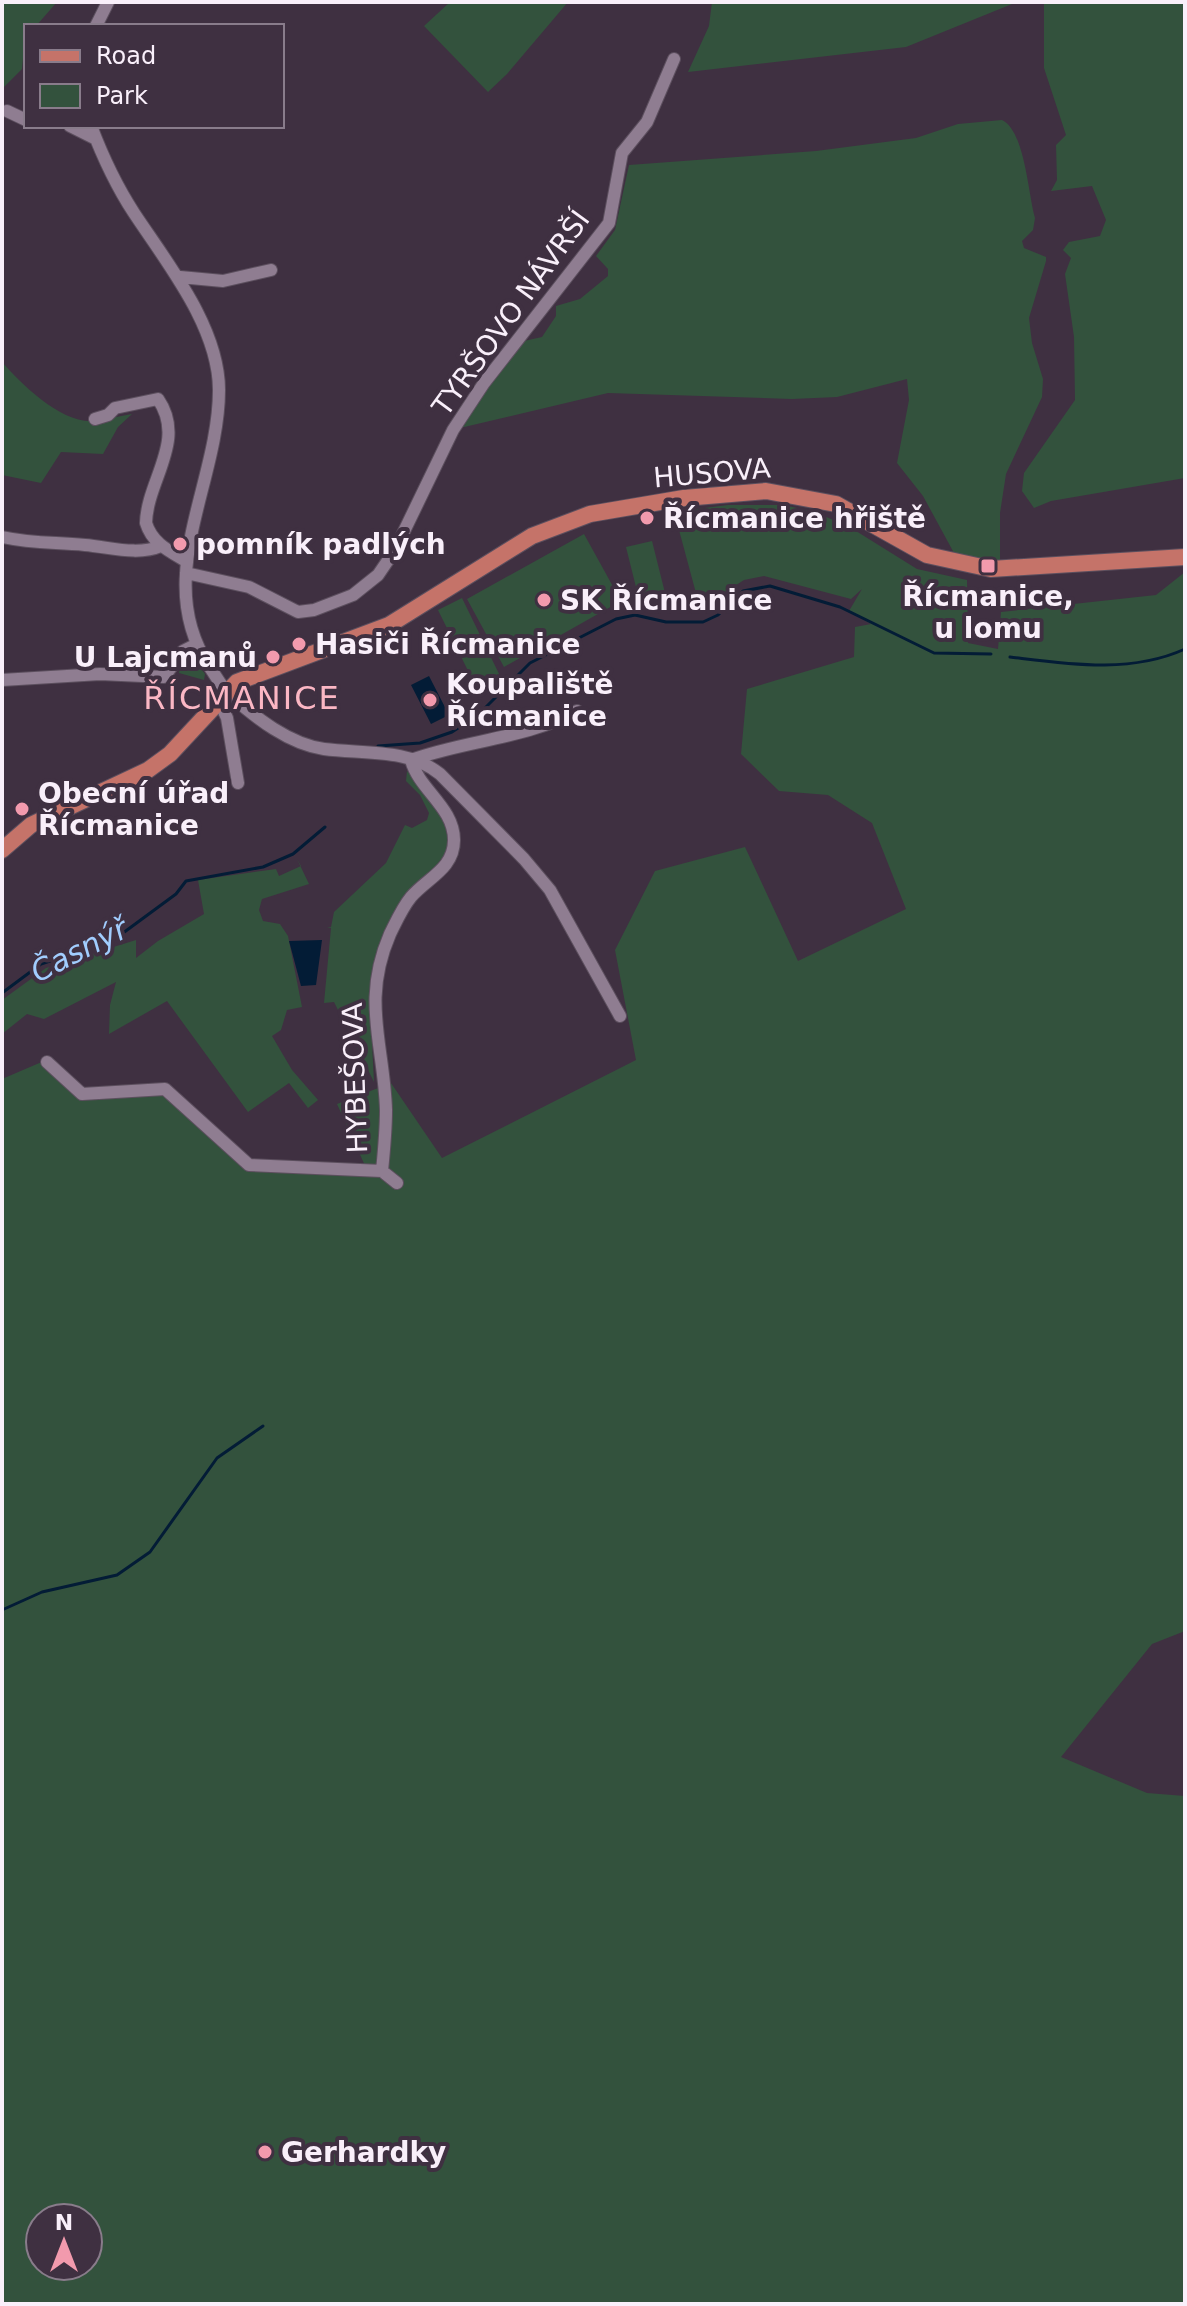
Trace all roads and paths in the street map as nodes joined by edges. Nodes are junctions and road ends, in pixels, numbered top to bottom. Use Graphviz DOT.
graph roads {
  1 [pos="108,2"];
  2 [pos="97,24"];
  3 [pos="674,59"];
  4 [pos="7,111"];
  5 [pos="24,119"];
  6 [pos="74,128"];
  7 [pos="92,128"];
  8 [pos="96,139"];
  9 [pos="271,270"];
  10 [pos="180,277"];
  11 [pos="95,419"];
  12 [pos="2,537"];
  13 [pos="161,546"];
  14 [pos="1185,557"];
  15 [pos="186,567"];
  16 [pos="195,645"];
  17 [pos="2,680"];
  18 [pos="223,697"];
  19 [pos="577,711"];
  20 [pos="411,760"];
  21 [pos="238,783"];
  22 [pos="2,850"];
  23 [pos="620,1016"];
  24 [pos="47,1062"];
  25 [pos="382,1171"];
  26 [pos="397,1183"];
  1 -- 2 [label="street"];
  3 -- 15 [label="street, TYRŠOVO NÁVRŠÍ"];
  4 -- 5 [label="street"];
  6 -- 8 [label="street"];
  7 -- 8 [label="street"];
  8 -- 10 [label="street"];
  9 -- 10 [label="street"];
  10 -- 15 [label="street"];
  11 -- 13 [label="street"];
  12 -- 13 [label="street"];
  13 -- 15 [label="street"];
  14 -- 18 [label="main road, HUSOVA"];
  15 -- 16 [label="street"];
  16 -- 17 [label="street"];
  16 -- 18 [label="street"];
  18 -- 20 [label="street"];
  18 -- 21 [label="street"];
  18 -- 22 [label="main road, HUSOVA"];
  19 -- 20 [label="street"];
  20 -- 23 [label="street"];
  20 -- 25 [label="street, HYBEŠOVA"];
  24 -- 25 [label="street"];
  25 -- 26 [label="street, HYBEŠOVA"];
}
